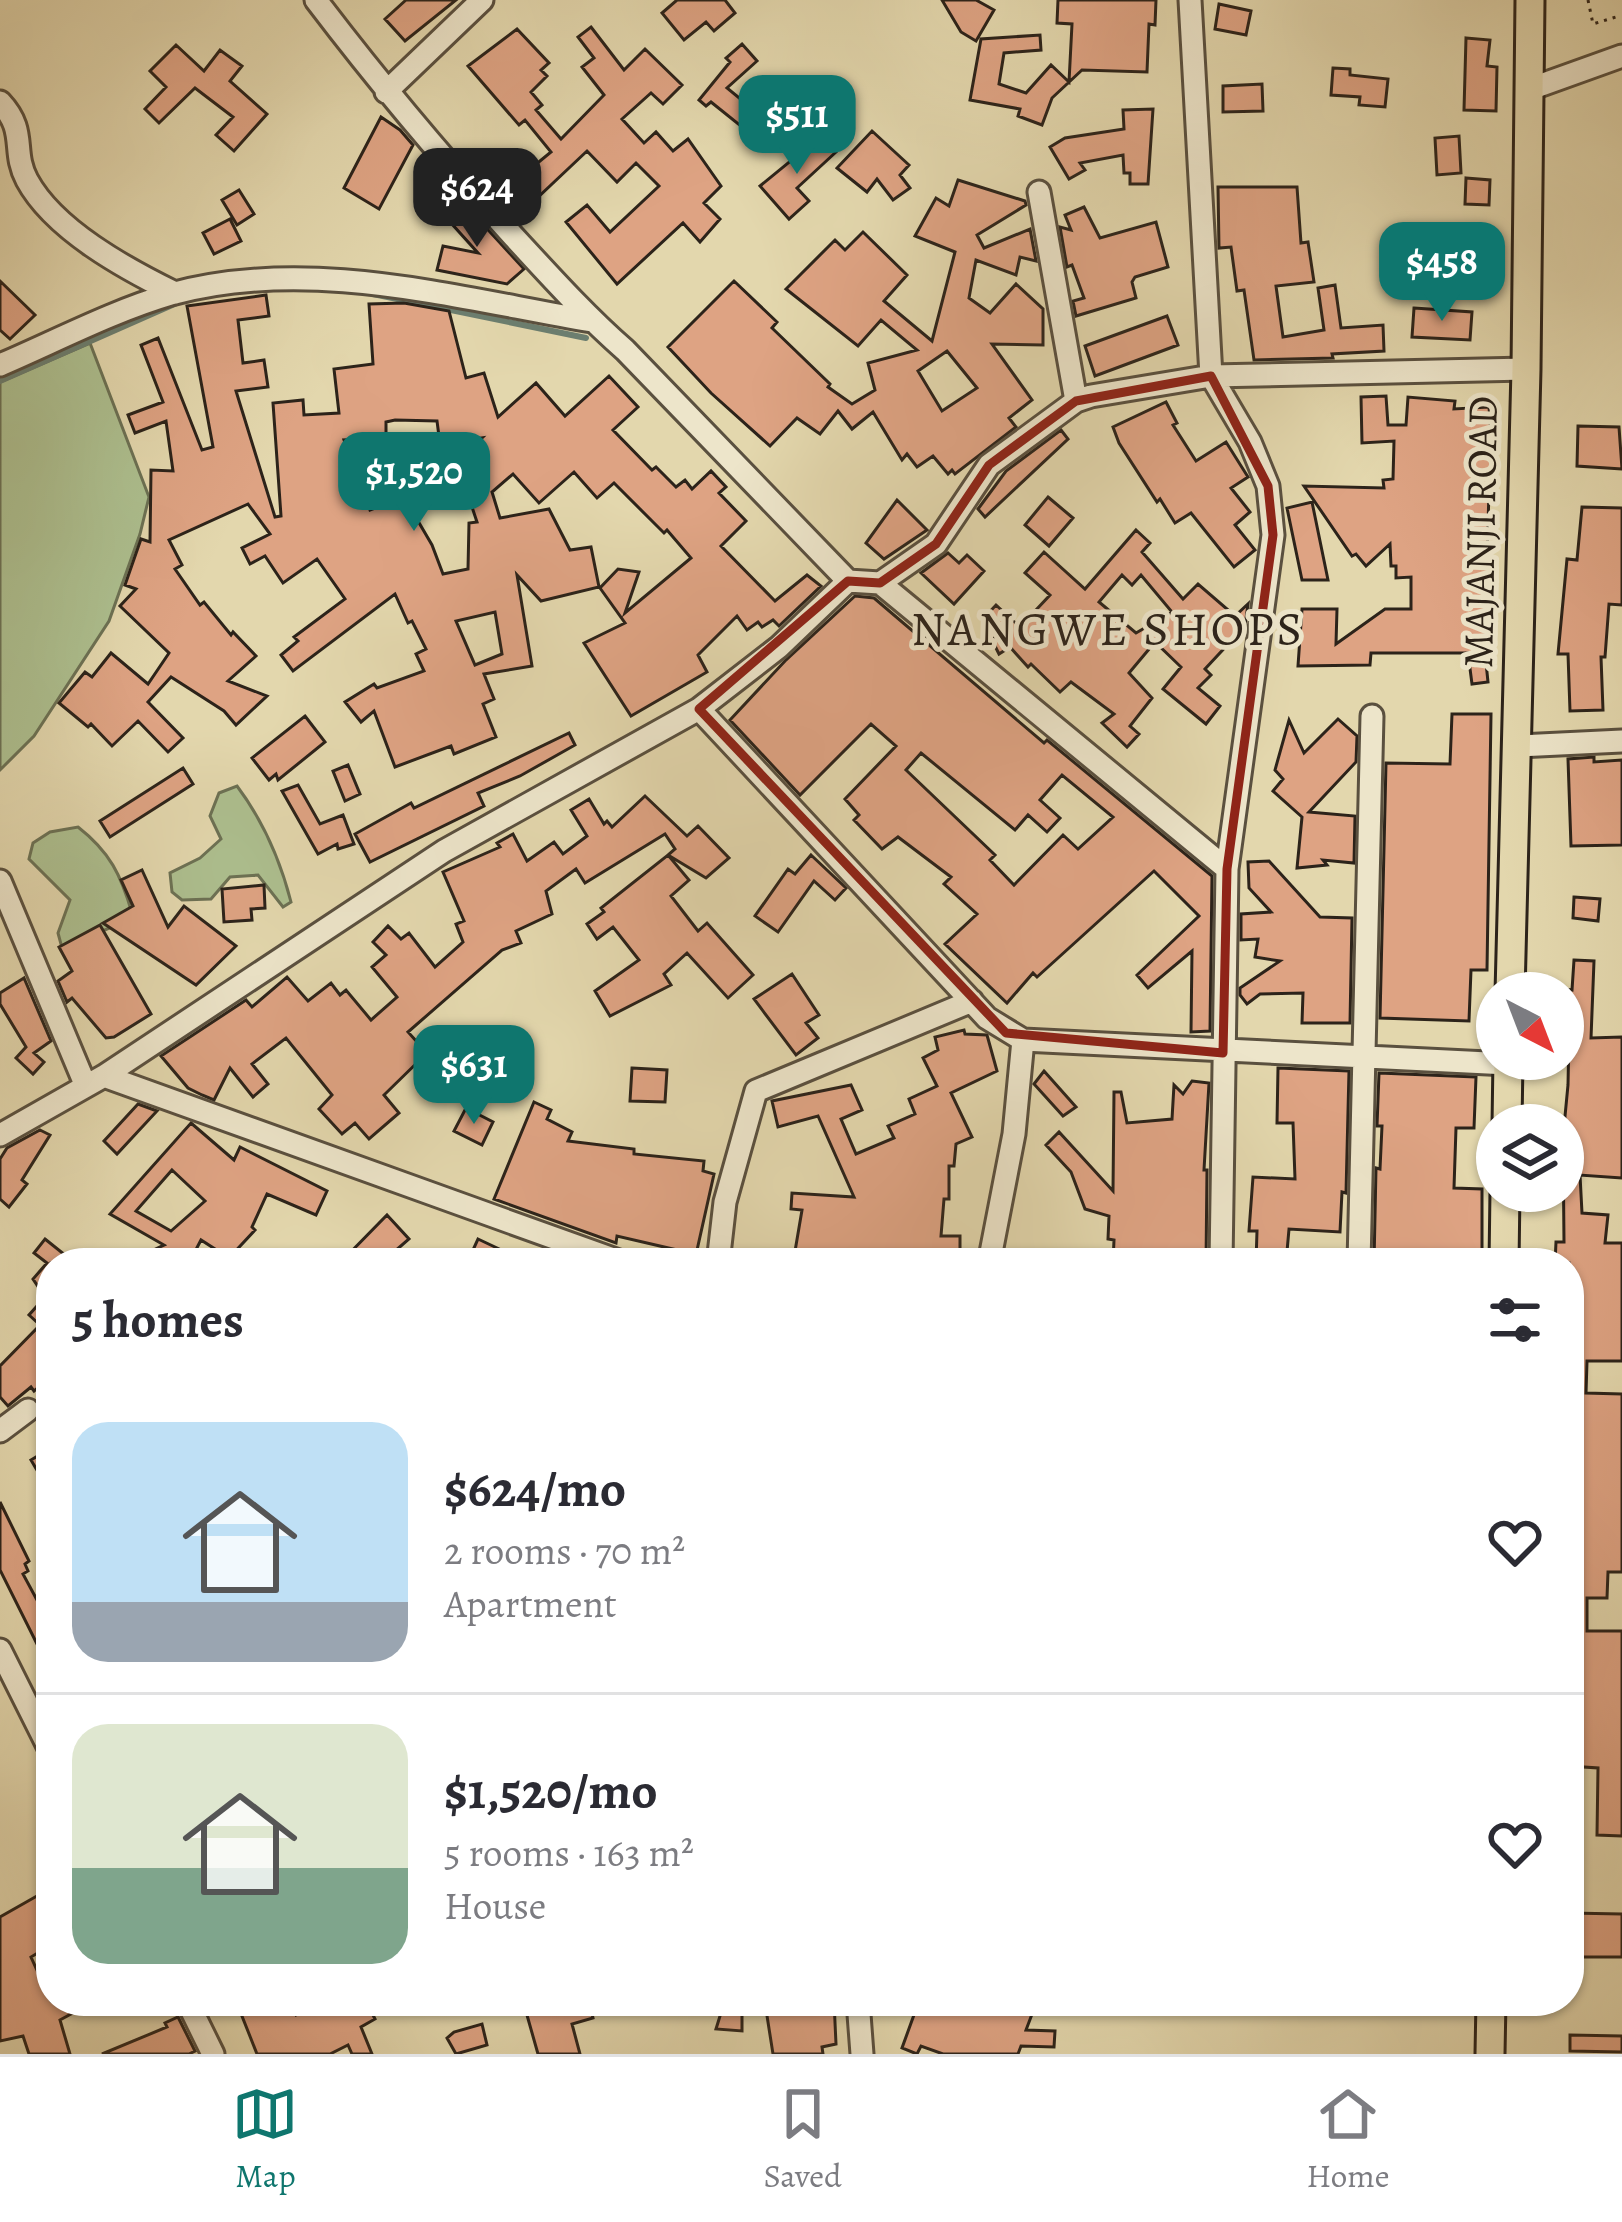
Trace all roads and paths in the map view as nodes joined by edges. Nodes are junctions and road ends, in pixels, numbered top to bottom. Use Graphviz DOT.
graph roads {
  1 [pos="316,0"];
  2 [pos="482,0"];
  3 [pos="1190,0"];
  4 [pos="1529,0"];
  5 [pos="1588,0"];
  6 [pos="1616,16"];
  7 [pos="1622,56"];
  8 [pos="1530,89"];
  9 [pos="386,92"];
  10 [pos="0,102"];
  11 [pos="1039,192"];
  12 [pos="175,293"];
  13 [pos="592,321"];
  14 [pos="0,365"];
  15 [pos="1526,369"];
  16 [pos="1211,376"];
  17 [pos="1076,401"];
  18 [pos="848,581"];
  19 [pos="880,583"];
  20 [pos="699,709"];
  21 [pos="1372,716"];
  22 [pos="1622,740"];
  23 [pos="1517,746"];
  24 [pos="1227,869"];
  25 [pos="0,881"];
  26 [pos="1511,972"];
  27 [pos="972,1001"];
  28 [pos="1023,1040"];
  29 [pos="1223,1053"];
  30 [pos="1364,1056"];
  31 [pos="1476,1060"];
  32 [pos="95,1080"];
  33 [pos="0,1136"];
  34 [pos="1505,1212"];
  35 [pos="581,1248"];
  36 [pos="720,1248"];
  37 [pos="992,1248"];
  38 [pos="1221,1248"];
  39 [pos="1359,1248"];
  40 [pos="1504,1248"];
  41 [pos="28,1410"];
  42 [pos="0,1431"];
  43 [pos="0,1650"];
  44 [pos="36,1722"];
  45 [pos="194,2016"];
  46 [pos="859,2016"];
  47 [pos="1491,2016"];
  48 [pos="213,2054"];
  49 [pos="862,2054"];
  50 [pos="1490,2054"];
  1 -- 9 [label="street"];
  2 -- 9 [label="street"];
  3 -- 16 [label="street"];
  4 -- 8 [label="main road, MAJANJI ROAD"];
  5 -- 6 [label="path"];
  7 -- 8 [label="street"];
  8 -- 15 [label="main road, MAJANJI ROAD"];
  9 -- 13 [label="street"];
  10 -- 12 [label="street"];
  11 -- 17 [label="street"];
  12 -- 13 [label="street"];
  12 -- 14 [label="street"];
  13 -- 18 [label="street"];
  15 -- 16 [label="street"];
  15 -- 23 [label="main road, MAJANJI ROAD"];
  16 -- 17 [label="street"];
  16 -- 24 [label="street"];
  17 -- 19 [label="street"];
  18 -- 19 [label="street"];
  18 -- 20 [label="street"];
  19 -- 24 [label="street"];
  20 -- 27 [label="street"];
  20 -- 32 [label="street"];
  21 -- 30 [label="street"];
  22 -- 23 [label="street"];
  23 -- 26 [label="main road, MAJANJI ROAD"];
  24 -- 29 [label="street"];
  25 -- 32 [label="street"];
  27 -- 28 [label="street"];
  27 -- 36 [label="street"];
  28 -- 29 [label="street"];
  28 -- 37 [label="street"];
  29 -- 30 [label="street"];
  29 -- 38 [label="street"];
  30 -- 31 [label="street"];
  30 -- 39 [label="street"];
  32 -- 33 [label="street"];
  32 -- 35 [label="street"];
  34 -- 40 [label="main road"];
  41 -- 42 [label="street"];
  43 -- 44 [label="street"];
  45 -- 48 [label="street"];
  46 -- 49 [label="street"];
  47 -- 50 [label="main road"];
}
